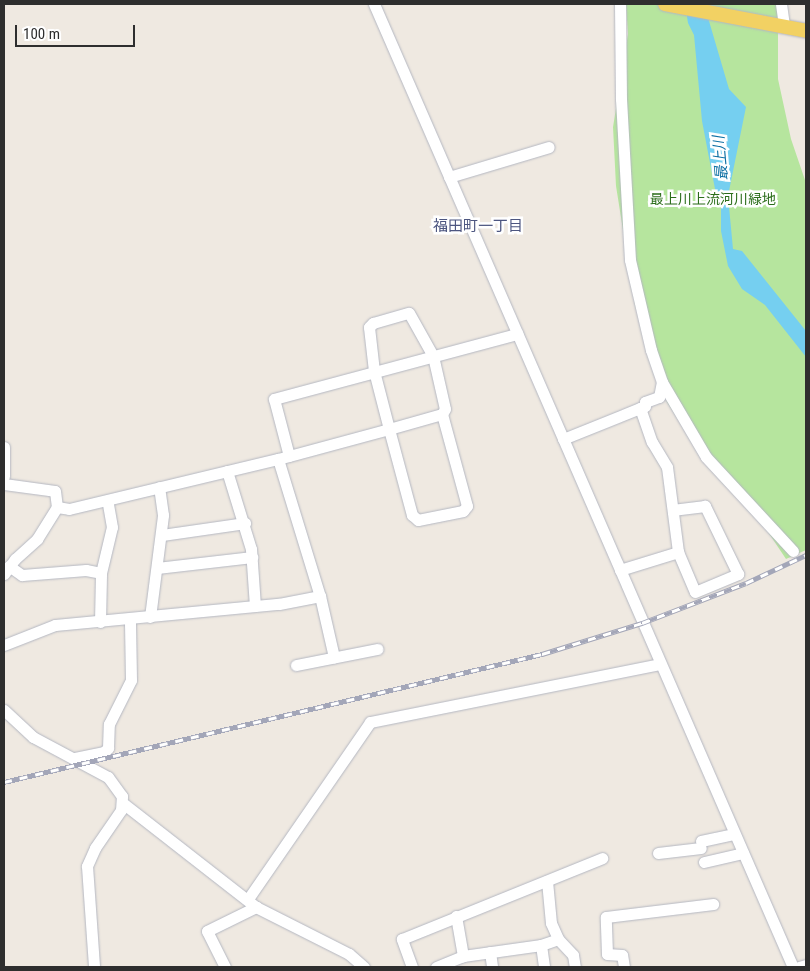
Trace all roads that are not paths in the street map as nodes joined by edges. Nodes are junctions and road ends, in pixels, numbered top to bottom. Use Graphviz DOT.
graph roads {
  1 [pos="374,4"];
  2 [pos="620,4"];
  3 [pos="665,4"];
  4 [pos="781,4"];
  5 [pos="779,26"];
  6 [pos="806,31"];
  7 [pos="549,147"];
  8 [pos="449,177"];
  9 [pos="517,334"];
  10 [pos="433,356"];
  11 [pos="374,371"];
  12 [pos="662,382"];
  13 [pos="640,408"];
  14 [pos="442,414"];
  15 [pos="389,429"];
  16 [pos="562,439"];
  17 [pos="4,447"];
  18 [pos="283,458"];
  19 [pos="227,471"];
  20 [pos="4,476"];
  21 [pos="4,484"];
  22 [pos="160,487"];
  23 [pos="107,500"];
  24 [pos="57,507"];
  25 [pos="674,510"];
  26 [pos="245,523"];
  27 [pos="162,534"];
  28 [pos="793,551"];
  29 [pos="678,552"];
  30 [pos="252,557"];
  31 [pos="157,568"];
  32 [pos="6,570"];
  33 [pos="620,570"];
  34 [pos="101,573"];
  35 [pos="320,596"];
  36 [pos="255,606"];
  37 [pos="150,617"];
  38 [pos="130,620"];
  39 [pos="100,622"];
  40 [pos="4,645"];
  41 [pos="377,648"];
  42 [pos="334,657"];
  43 [pos="660,664"];
  44 [pos="296,665"];
  45 [pos="4,710"];
  46 [pos="75,758"];
  47 [pos="124,804"];
  48 [pos="734,834"];
  49 [pos="743,853"];
  50 [pos="658,854"];
  51 [pos="602,858"];
  52 [pos="704,862"];
  53 [pos="547,881"];
  54 [pos="252,903"];
  55 [pos="713,904"];
  56 [pos="456,916"];
  57 [pos="558,939"];
  58 [pos="541,945"];
  59 [pos="490,952"];
  60 [pos="463,956"];
  61 [pos="806,965"];
  62 [pos="94,967"];
  63 [pos="225,967"];
  64 [pos="364,967"];
  65 [pos="412,967"];
  66 [pos="436,967"];
  67 [pos="492,967"];
  68 [pos="544,967"];
  69 [pos="575,967"];
  70 [pos="624,967"];
  71 [pos="793,967"];
  72 [pos="799,967"];
  1 -- 8 [label="street"];
  2 -- 12 [label="street"];
  3 -- 5 [label="main road"];
  4 -- 5 [label="street"];
  5 -- 6 [label="main road"];
  7 -- 8 [label="street"];
  8 -- 9 [label="street"];
  9 -- 10 [label="street"];
  9 -- 16 [label="street"];
  10 -- 11 [label="street"];
  10 -- 11 [label="street"];
  10 -- 14 [label="street"];
  11 -- 15 [label="street"];
  11 -- 18 [label="street"];
  12 -- 13 [label="street"];
  12 -- 28 [label="street"];
  13 -- 16 [label="street"];
  13 -- 25 [label="street"];
  14 -- 15 [label="street"];
  14 -- 15 [label="street"];
  15 -- 18 [label="street"];
  16 -- 33 [label="street"];
  17 -- 20 [label="street"];
  18 -- 19 [label="street"];
  18 -- 35 [label="street"];
  19 -- 22 [label="street"];
  19 -- 26 [label="street"];
  21 -- 24 [label="street"];
  22 -- 23 [label="street"];
  22 -- 27 [label="street"];
  23 -- 24 [label="street"];
  23 -- 34 [label="street"];
  24 -- 32 [label="street"];
  25 -- 29 [label="street"];
  25 -- 29 [label="street"];
  26 -- 27 [label="street"];
  26 -- 30 [label="street"];
  27 -- 31 [label="street"];
  29 -- 33 [label="street"];
  30 -- 31 [label="street"];
  30 -- 36 [label="street"];
  31 -- 37 [label="street"];
  32 -- 34 [label="street"];
  33 -- 43 [label="street"];
  34 -- 39 [label="street"];
  35 -- 36 [label="street"];
  35 -- 42 [label="street"];
  36 -- 37 [label="street"];
  37 -- 38 [label="street"];
  38 -- 39 [label="street"];
  38 -- 46 [label="street"];
  39 -- 40 [label="street"];
  41 -- 42 [label="street"];
  42 -- 44 [label="street"];
  43 -- 48 [label="street"];
  43 -- 54 [label="street"];
  45 -- 46 [label="street"];
  46 -- 47 [label="street"];
  47 -- 54 [label="street"];
  47 -- 62 [label="street"];
  48 -- 49 [label="street"];
  48 -- 50 [label="street"];
  49 -- 52 [label="street"];
  49 -- 71 [label="street"];
  51 -- 53 [label="street"];
  53 -- 56 [label="street"];
  53 -- 57 [label="street"];
  54 -- 63 [label="street"];
  54 -- 64 [label="street"];
  55 -- 70 [label="street"];
  56 -- 60 [label="street"];
  56 -- 65 [label="street"];
  57 -- 58 [label="street"];
  57 -- 69 [label="street"];
  58 -- 59 [label="street"];
  58 -- 68 [label="street"];
  59 -- 60 [label="street"];
  59 -- 67 [label="street"];
  60 -- 66 [label="street"];
  61 -- 72 [label="street"];
}
